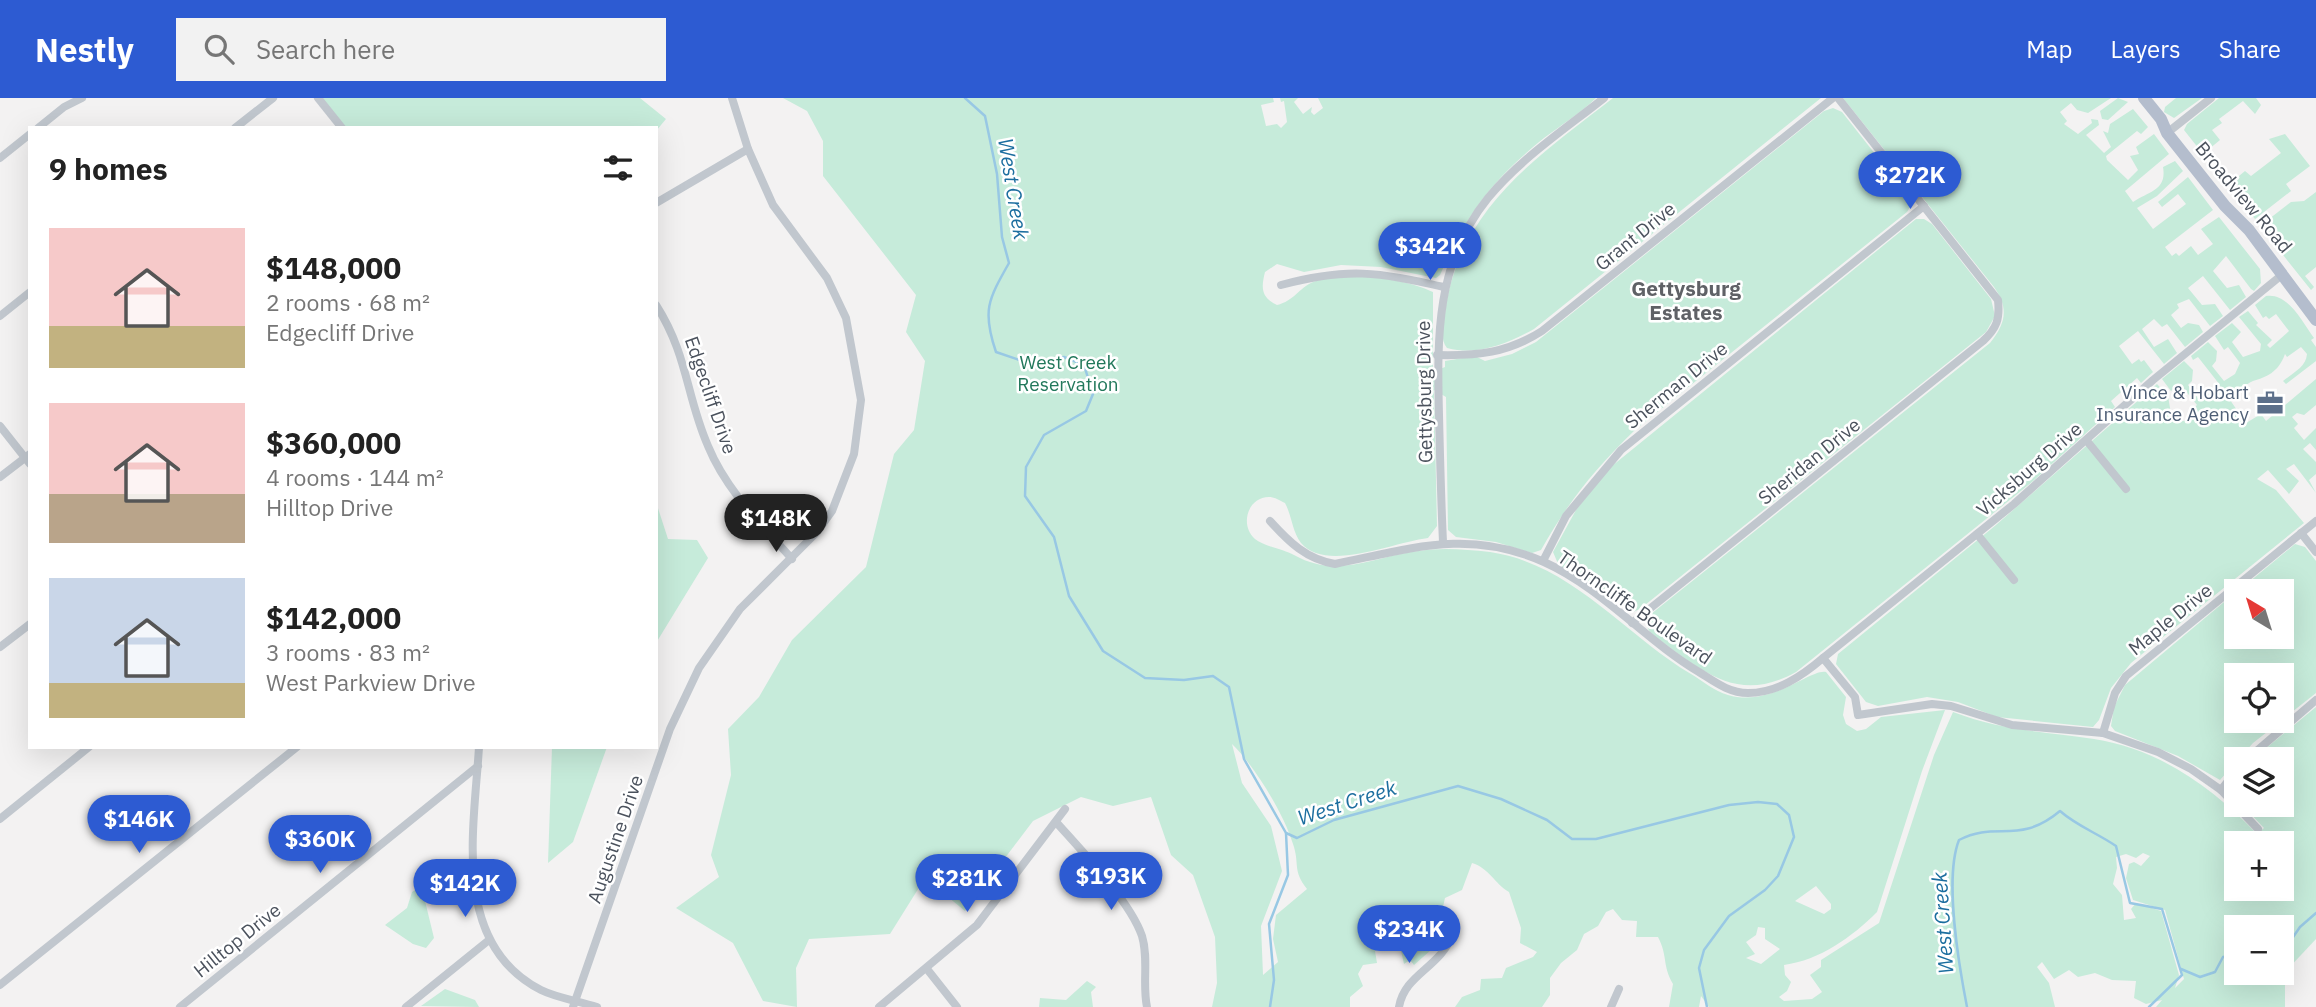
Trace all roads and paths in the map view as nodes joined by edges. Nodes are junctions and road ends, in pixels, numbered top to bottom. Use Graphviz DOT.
graph roads {
  1 [pos="82,98"];
  2 [pos="272,98"];
  3 [pos="318,98"];
  4 [pos="732,98"];
  5 [pos="1604,98"];
  6 [pos="1835,98"];
  7 [pos="2144,98"];
  8 [pos="2211,98"];
  9 [pos="40,126"];
  10 [pos="237,126"];
  11 [pos="340,126"];
  12 [pos="2167,133"];
  13 [pos="28,136"];
  14 [pos="748,149"];
  15 [pos="0,158"];
  16 [pos="658,201"];
  17 [pos="1924,206"];
  18 [pos="2283,274"];
  19 [pos="1281,285"];
  20 [pos="1444,287"];
  21 [pos="28,294"];
  22 [pos="658,309"];
  23 [pos="0,316"];
  24 [pos="2316,320"];
  25 [pos="1437,355"];
  26 [pos="0,426"];
  27 [pos="2087,441"];
  28 [pos="28,458"];
  29 [pos="0,477"];
  30 [pos="2126,489"];
  31 [pos="1270,521"];
  32 [pos="2316,521"];
  33 [pos="2301,533"];
  34 [pos="1977,534"];
  35 [pos="1443,542"];
  36 [pos="2316,552"];
  37 [pos="792,559"];
  38 [pos="1543,561"];
  39 [pos="2014,580"];
  40 [pos="1632,623"];
  41 [pos="28,626"];
  42 [pos="0,648"];
  43 [pos="1824,658"];
  44 [pos="2316,700"];
  45 [pos="2102,733"];
  46 [pos="2261,747"];
  47 [pos="87,749"];
  48 [pos="295,749"];
  49 [pos="479,749"];
  50 [pos="478,766"];
  51 [pos="2224,786"];
  52 [pos="2221,790"];
  53 [pos="1065,808"];
  54 [pos="0,819"];
  55 [pos="1056,822"];
  56 [pos="2258,829"];
  57 [pos="1453,933"];
  58 [pos="489,940"];
  59 [pos="927,969"];
  60 [pos="0,985"];
  61 [pos="1619,989"];
  62 [pos="574,1004"];
  63 [pos="180,1007"];
  64 [pos="406,1007"];
  65 [pos="597,1007"];
  66 [pos="879,1007"];
  67 [pos="957,1007"];
  68 [pos="1147,1007"];
  69 [pos="1399,1007"];
  70 [pos="1611,1007"];
  1 -- 9 [label="street"];
  2 -- 10 [label="street"];
  3 -- 11 [label="street"];
  4 -- 14 [label="street, Augustine Drive"];
  5 -- 20 [label="street, Gettysburg Drive"];
  6 -- 17 [label="street"];
  6 -- 25 [label="street, Grant Drive"];
  7 -- 12 [label="main road, Broadview Road"];
  8 -- 12 [label="street"];
  12 -- 18 [label="main road, Broadview Road"];
  13 -- 15 [label="street"];
  14 -- 16 [label="street"];
  14 -- 37 [label="street, Augustine Drive"];
  17 -- 38 [label="street, Sherman Drive"];
  17 -- 40 [label="street, Sheridan Drive"];
  18 -- 24 [label="main road, Broadview Road"];
  18 -- 27 [label="street, Vicksburg Drive"];
  19 -- 20 [label="street"];
  20 -- 25 [label="street, Gettysburg Drive"];
  21 -- 23 [label="street"];
  22 -- 37 [label="street, Edgecliff Drive"];
  25 -- 35 [label="street, Gettysburg Drive"];
  26 -- 28 [label="street"];
  27 -- 30 [label="street"];
  27 -- 34 [label="street, Vicksburg Drive"];
  28 -- 29 [label="street"];
  31 -- 35 [label="street, Thorncliffe Boulevard"];
  32 -- 33 [label="street, Maple Drive"];
  33 -- 36 [label="street"];
  33 -- 45 [label="street, Maple Drive"];
  34 -- 39 [label="street"];
  34 -- 43 [label="street, Vicksburg Drive"];
  35 -- 38 [label="street, Thorncliffe Boulevard"];
  37 -- 62 [label="street, Augustine Drive"];
  38 -- 40 [label="street, Thorncliffe Boulevard"];
  40 -- 43 [label="street, Thorncliffe Boulevard"];
  41 -- 42 [label="street"];
  43 -- 45 [label="street"];
  44 -- 46 [label="street"];
  45 -- 52 [label="street"];
  47 -- 54 [label="street"];
  48 -- 60 [label="street"];
  49 -- 50 [label="street"];
  50 -- 58 [label="street"];
  50 -- 63 [label="street, Hilltop Drive"];
  51 -- 52 [label="street"];
  52 -- 56 [label="street"];
  53 -- 55 [label="street"];
  55 -- 59 [label="street"];
  55 -- 68 [label="street"];
  57 -- 69 [label="street"];
  58 -- 62 [label="street"];
  58 -- 64 [label="street"];
  59 -- 66 [label="street"];
  59 -- 67 [label="street"];
  61 -- 70 [label="street"];
  62 -- 65 [label="street"];
}
